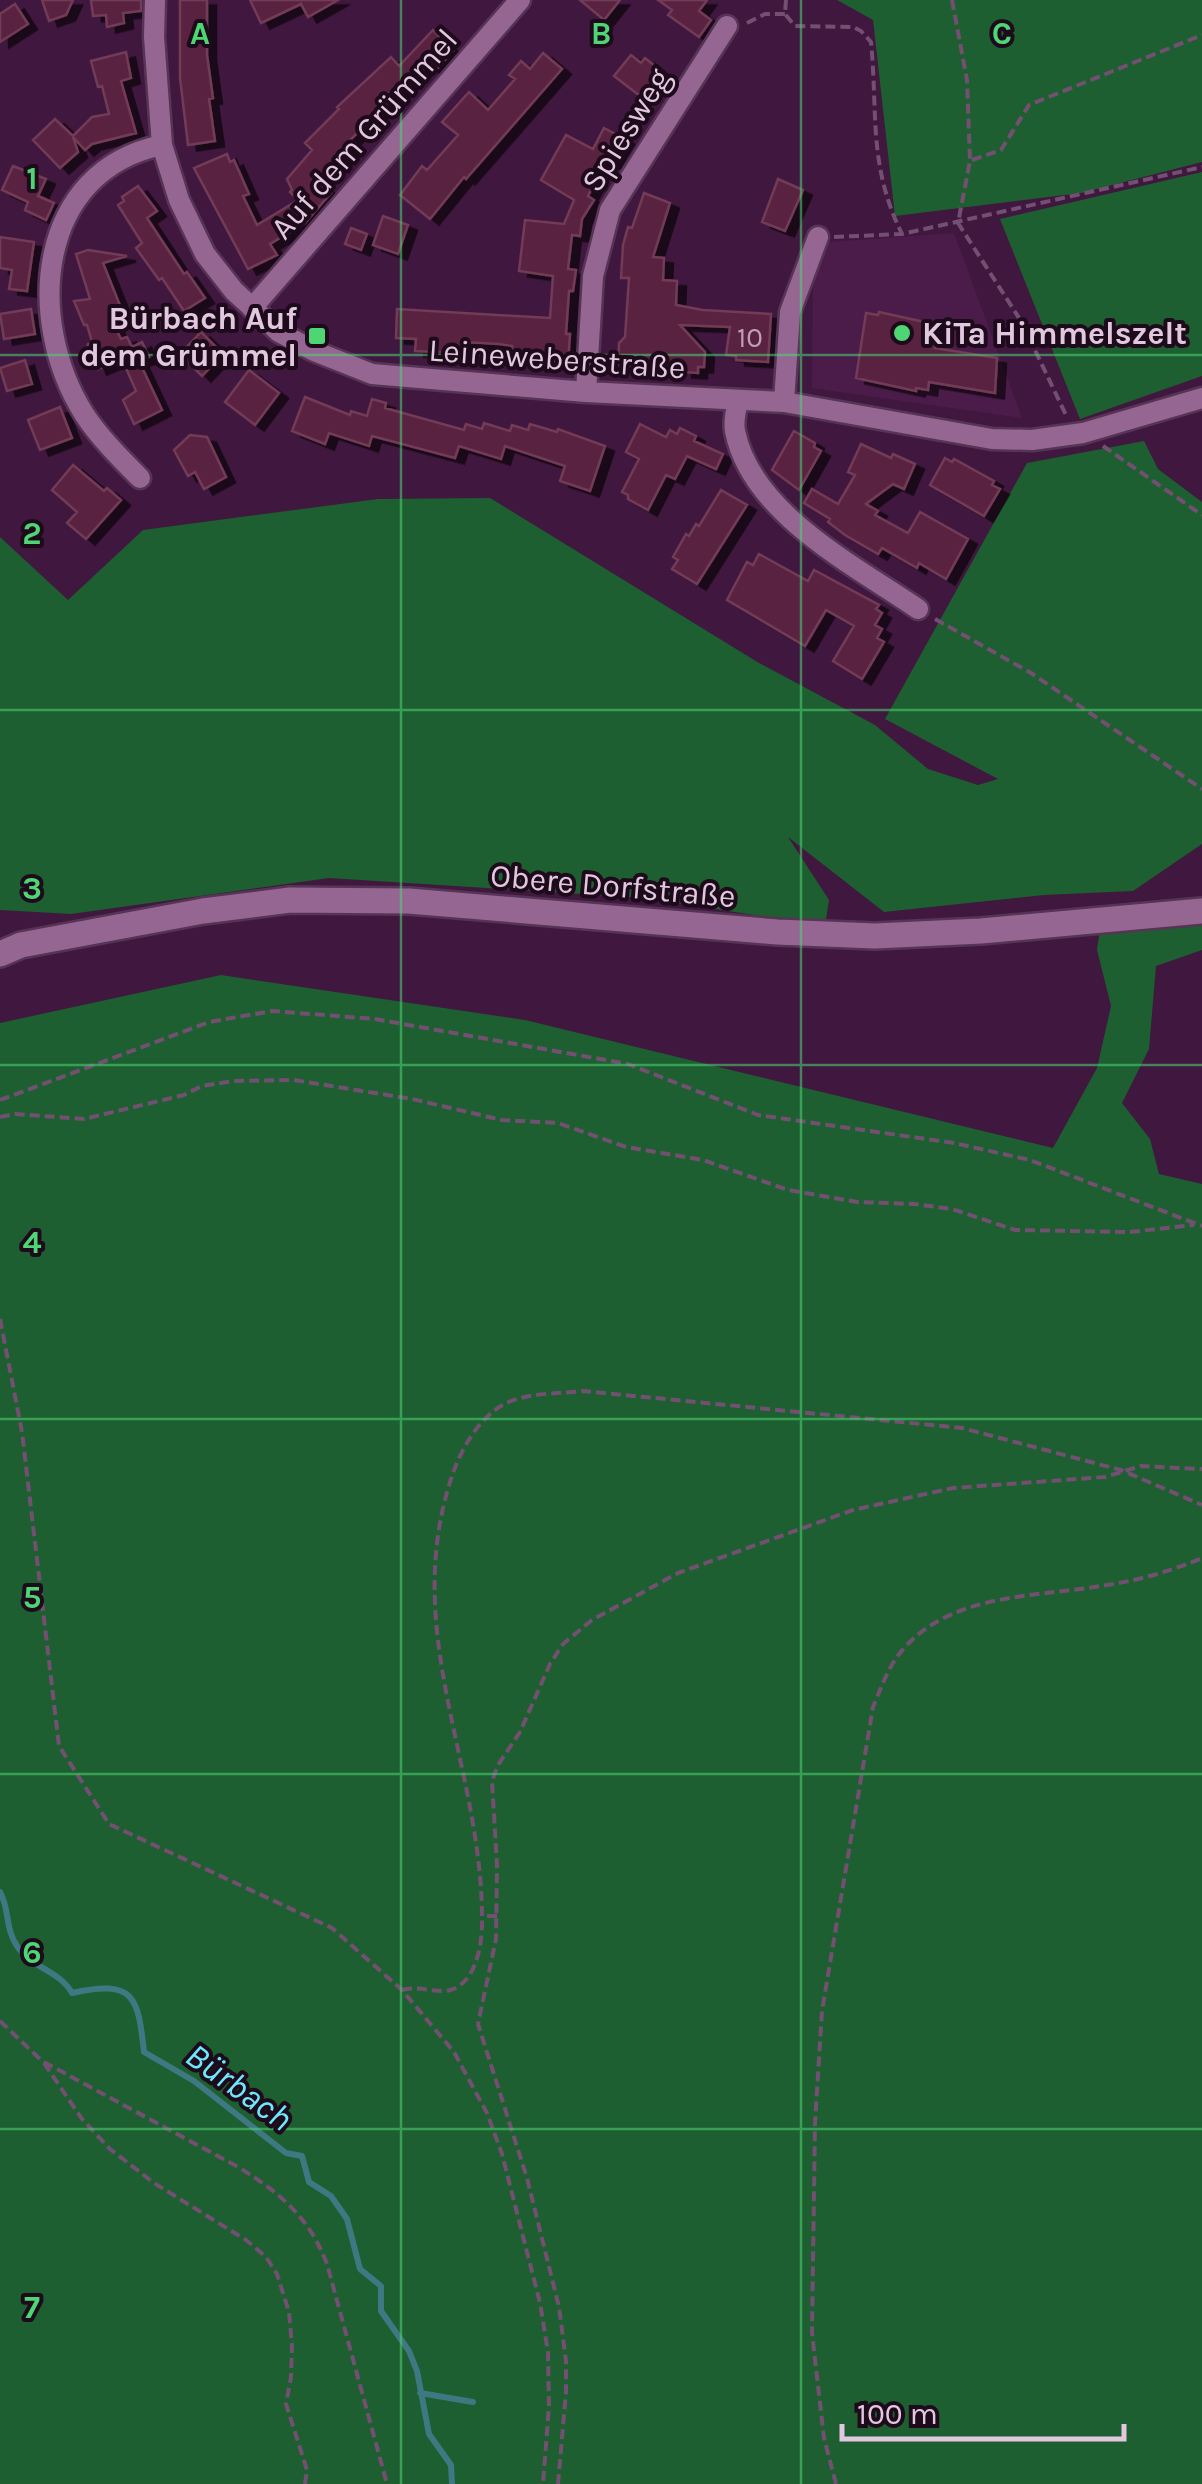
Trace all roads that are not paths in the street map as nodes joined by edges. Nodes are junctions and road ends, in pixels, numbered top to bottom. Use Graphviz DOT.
graph roads {
  1 [pos="155,0"];
  2 [pos="520,0"];
  3 [pos="728,26"];
  4 [pos="162,145"];
  5 [pos="818,237"];
  6 [pos="252,308"];
  7 [pos="586,392"];
  8 [pos="1202,398"];
  9 [pos="738,400"];
  10 [pos="784,402"];
  11 [pos="140,478"];
  12 [pos="918,609"];
  13 [pos="1202,911"];
  14 [pos="7,948"];
  1 -- 4 [label="street, Leineweberstraße"];
  2 -- 6 [label="street, Auf dem Grümmel"];
  3 -- 7 [label="street, Spiesweg"];
  4 -- 6 [label="street, Leineweberstraße"];
  4 -- 11 [label="street"];
  5 -- 10 [label="street"];
  6 -- 7 [label="street, Leineweberstraße"];
  7 -- 9 [label="street, Leineweberstraße"];
  8 -- 10 [label="street, Leineweberstraße"];
  9 -- 10 [label="street, Leineweberstraße"];
  9 -- 12 [label="street"];
  13 -- 14 [label="street, Obere Dorfstraße"];
}
